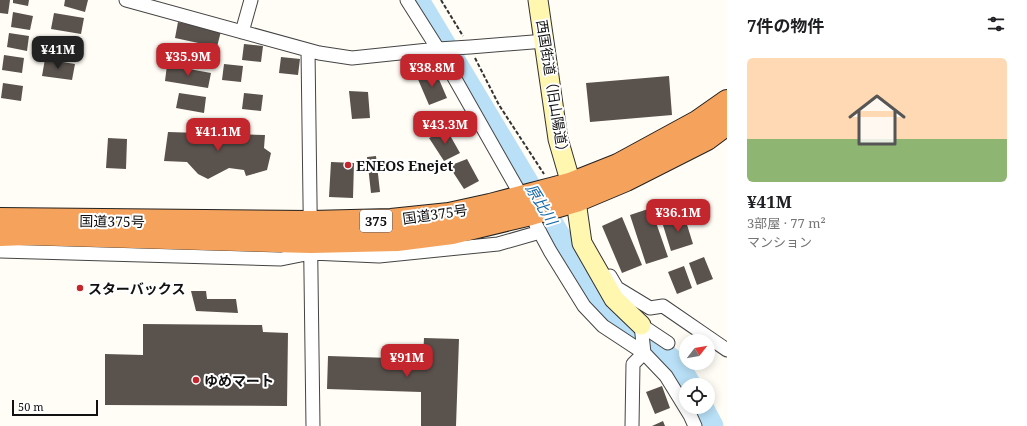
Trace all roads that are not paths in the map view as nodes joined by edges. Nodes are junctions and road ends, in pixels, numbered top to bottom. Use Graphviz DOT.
graph roads {
  1 [pos="126,0"];
  2 [pos="251,0"];
  3 [pos="407,0"];
  4 [pos="538,0"];
  5 [pos="242,32"];
  6 [pos="545,41"];
  7 [pos="440,49"];
  8 [pos="308,50"];
  9 [pos="727,101"];
  10 [pos="727,124"];
  11 [pos="567,191"];
  12 [pos="492,214"];
  13 [pos="531,214"];
  14 [pos="0,219"];
  15 [pos="0,235"];
  16 [pos="311,239"];
  17 [pos="498,244"];
  18 [pos="0,251"];
  19 [pos="590,256"];
  20 [pos="641,325"];
  21 [pos="668,343"];
  22 [pos="727,350"];
  23 [pos="644,353"];
  24 [pos="313,426"];
  25 [pos="632,426"];
  26 [pos="695,426"];
  1 -- 5 [label="street"];
  2 -- 5 [label="street"];
  3 -- 7 [label="street"];
  4 -- 6 [label="street, 西国街道（旧山陽道）"];
  5 -- 8 [label="street"];
  6 -- 7 [label="street"];
  6 -- 11 [label="street, 西国街道（旧山陽道）"];
  7 -- 8 [label="street"];
  7 -- 13 [label="street"];
  8 -- 16 [label="street"];
  9 -- 11 [label="highway, 国道375号 / 375"];
  10 -- 11 [label="highway, 国道375号 / 375"];
  11 -- 13 [label="highway, 国道375号 / 375"];
  11 -- 19 [label="street, 西国街道（旧山陽道）"];
  12 -- 13 [label="highway, 国道375号 / 375"];
  12 -- 16 [label="highway, 国道375号 / 375"];
  12 -- 17 [label="street"];
  13 -- 17 [label="street"];
  13 -- 23 [label="street"];
  14 -- 16 [label="highway, 国道375号 / 375"];
  15 -- 16 [label="highway, 国道375号 / 375"];
  16 -- 17 [label="street"];
  16 -- 18 [label="street"];
  16 -- 24 [label="street"];
  19 -- 20 [label="street, 西国街道（旧山陽道）"];
  19 -- 22 [label="street"];
  20 -- 21 [label="street"];
  20 -- 23 [label="street"];
  23 -- 25 [label="street"];
  23 -- 26 [label="street"];
}
